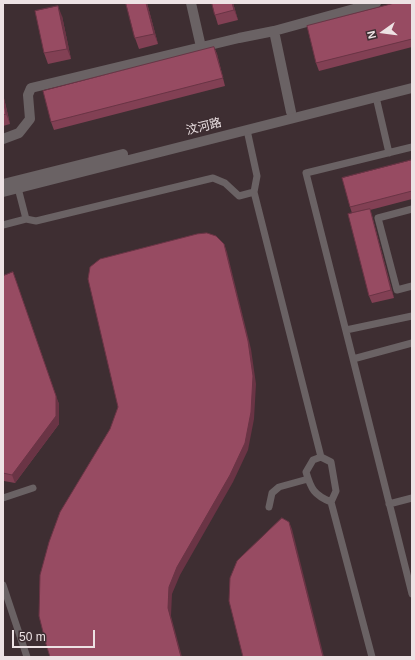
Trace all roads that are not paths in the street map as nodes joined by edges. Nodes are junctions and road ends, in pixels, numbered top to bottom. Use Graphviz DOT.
graph roads {
  1 [pos="191,3"];
  2 [pos="376,3"];
  3 [pos="274,31"];
  4 [pos="201,47"];
  5 [pos="412,82"];
  6 [pos="412,88"];
  7 [pos="376,97"];
  8 [pos="291,112"];
  9 [pos="247,130"];
  10 [pos="3,139"];
  11 [pos="412,147"];
  12 [pos="390,153"];
  13 [pos="3,184"];
  14 [pos="18,188"];
  15 [pos="3,192"];
  16 [pos="254,192"];
  17 [pos="412,209"];
  18 [pos="26,219"];
  19 [pos="3,225"];
  20 [pos="412,286"];
  21 [pos="412,316"];
  22 [pos="346,330"];
  23 [pos="412,343"];
  24 [pos="353,359"];
  25 [pos="321,456"];
  26 [pos="308,479"];
  27 [pos="33,488"];
  28 [pos="3,498"];
  29 [pos="412,498"];
  30 [pos="331,502"];
  31 [pos="389,504"];
  32 [pos="269,507"];
  33 [pos="3,585"];
  34 [pos="412,594"];
  35 [pos="27,657"];
  36 [pos="372,657"];
  1 -- 4 [label="street"];
  2 -- 3 [label="street"];
  3 -- 4 [label="street"];
  3 -- 8 [label="street"];
  4 -- 10 [label="street"];
  5 -- 8 [label="street, 汶河路"];
  6 -- 7 [label="street, 汶河路"];
  7 -- 9 [label="street, 汶河路"];
  7 -- 12 [label="lane"];
  8 -- 13 [label="street, 汶河路"];
  9 -- 14 [label="street, 汶河路"];
  9 -- 16 [label="lane"];
  11 -- 12 [label="lane"];
  12 -- 22 [label="lane"];
  14 -- 15 [label="street, 汶河路"];
  14 -- 18 [label="lane"];
  16 -- 18 [label="lane"];
  16 -- 25 [label="lane"];
  17 -- 20 [label="lane"];
  18 -- 19 [label="lane"];
  21 -- 22 [label="lane"];
  22 -- 24 [label="lane"];
  23 -- 24 [label="lane"];
  24 -- 31 [label="lane"];
  25 -- 26 [label="lane"];
  25 -- 30 [label="lane"];
  26 -- 30 [label="lane"];
  26 -- 32 [label="lane"];
  27 -- 28 [label="lane"];
  29 -- 31 [label="lane"];
  30 -- 36 [label="lane"];
  31 -- 34 [label="lane"];
  33 -- 35 [label="lane"];
}
